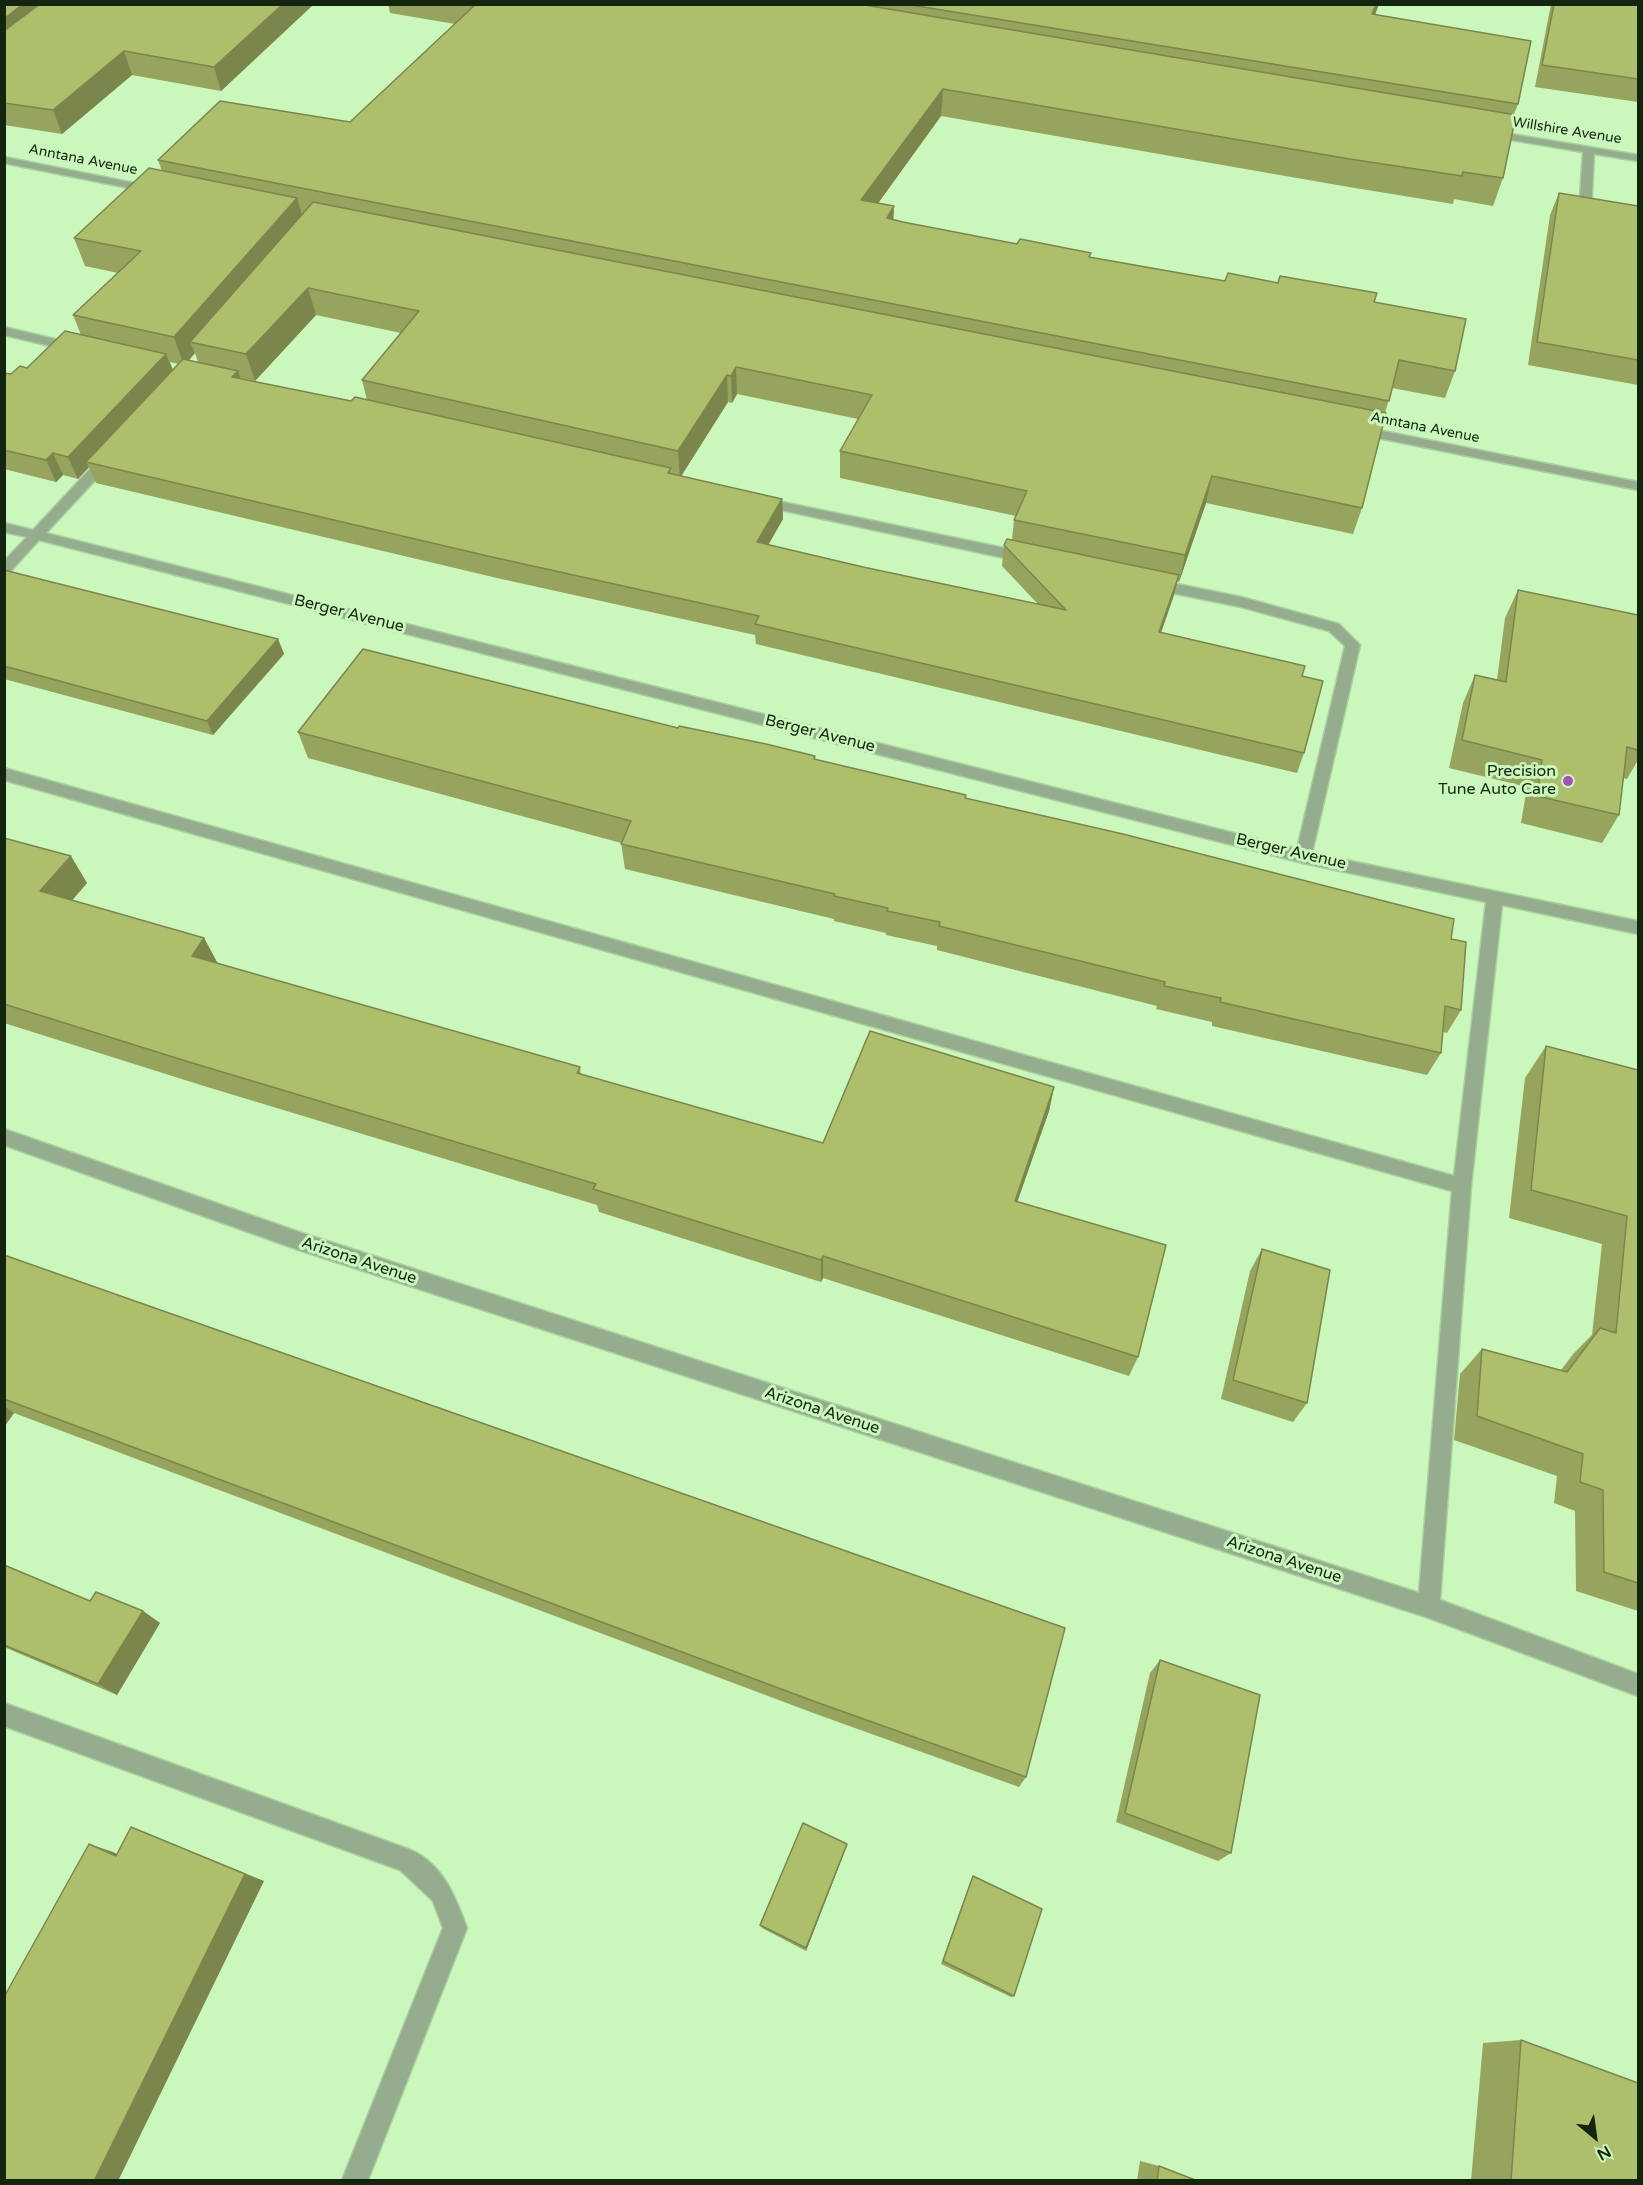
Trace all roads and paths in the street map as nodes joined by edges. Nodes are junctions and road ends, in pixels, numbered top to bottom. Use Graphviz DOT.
graph roads {
  1 [pos="1472,130"];
  2 [pos="1589,150"];
  3 [pos="1638,158"];
  4 [pos="4,160"];
  5 [pos="166,192"];
  6 [pos="1585,213"];
  7 [pos="5,331"];
  8 [pos="96,352"];
  9 [pos="1346,428"];
  10 [pos="115,450"];
  11 [pos="1638,486"];
  12 [pos="741,497"];
  13 [pos="4,527"];
  14 [pos="36,535"];
  15 [pos="1042,561"];
  16 [pos="4,570"];
  17 [pos="1135,580"];
  18 [pos="4,774"];
  19 [pos="1303,856"];
  20 [pos="1495,896"];
  21 [pos="1638,927"];
  22 [pos="4,1137"];
  23 [pos="1462,1186"];
  24 [pos="1429,1606"];
  25 [pos="1638,1684"];
  26 [pos="6,1719"];
  27 [pos="355,2181"];
  1 -- 2 [label="street, Willshire Avenue"];
  2 -- 3 [label="street, Willshire Avenue"];
  2 -- 6 [label="street"];
  4 -- 5 [label="street, Anntana Avenue"];
  7 -- 8 [label="street"];
  9 -- 11 [label="street, Anntana Avenue"];
  10 -- 14 [label="street"];
  12 -- 15 [label="street"];
  13 -- 14 [label="street, Berger Avenue"];
  14 -- 16 [label="street"];
  14 -- 19 [label="street, Berger Avenue"];
  17 -- 19 [label="street"];
  18 -- 23 [label="street"];
  19 -- 20 [label="street, Berger Avenue"];
  20 -- 21 [label="street, Berger Avenue"];
  20 -- 23 [label="street"];
  22 -- 24 [label="street, Arizona Avenue"];
  23 -- 24 [label="street"];
  24 -- 25 [label="street, Arizona Avenue"];
  26 -- 27 [label="street"];
}
